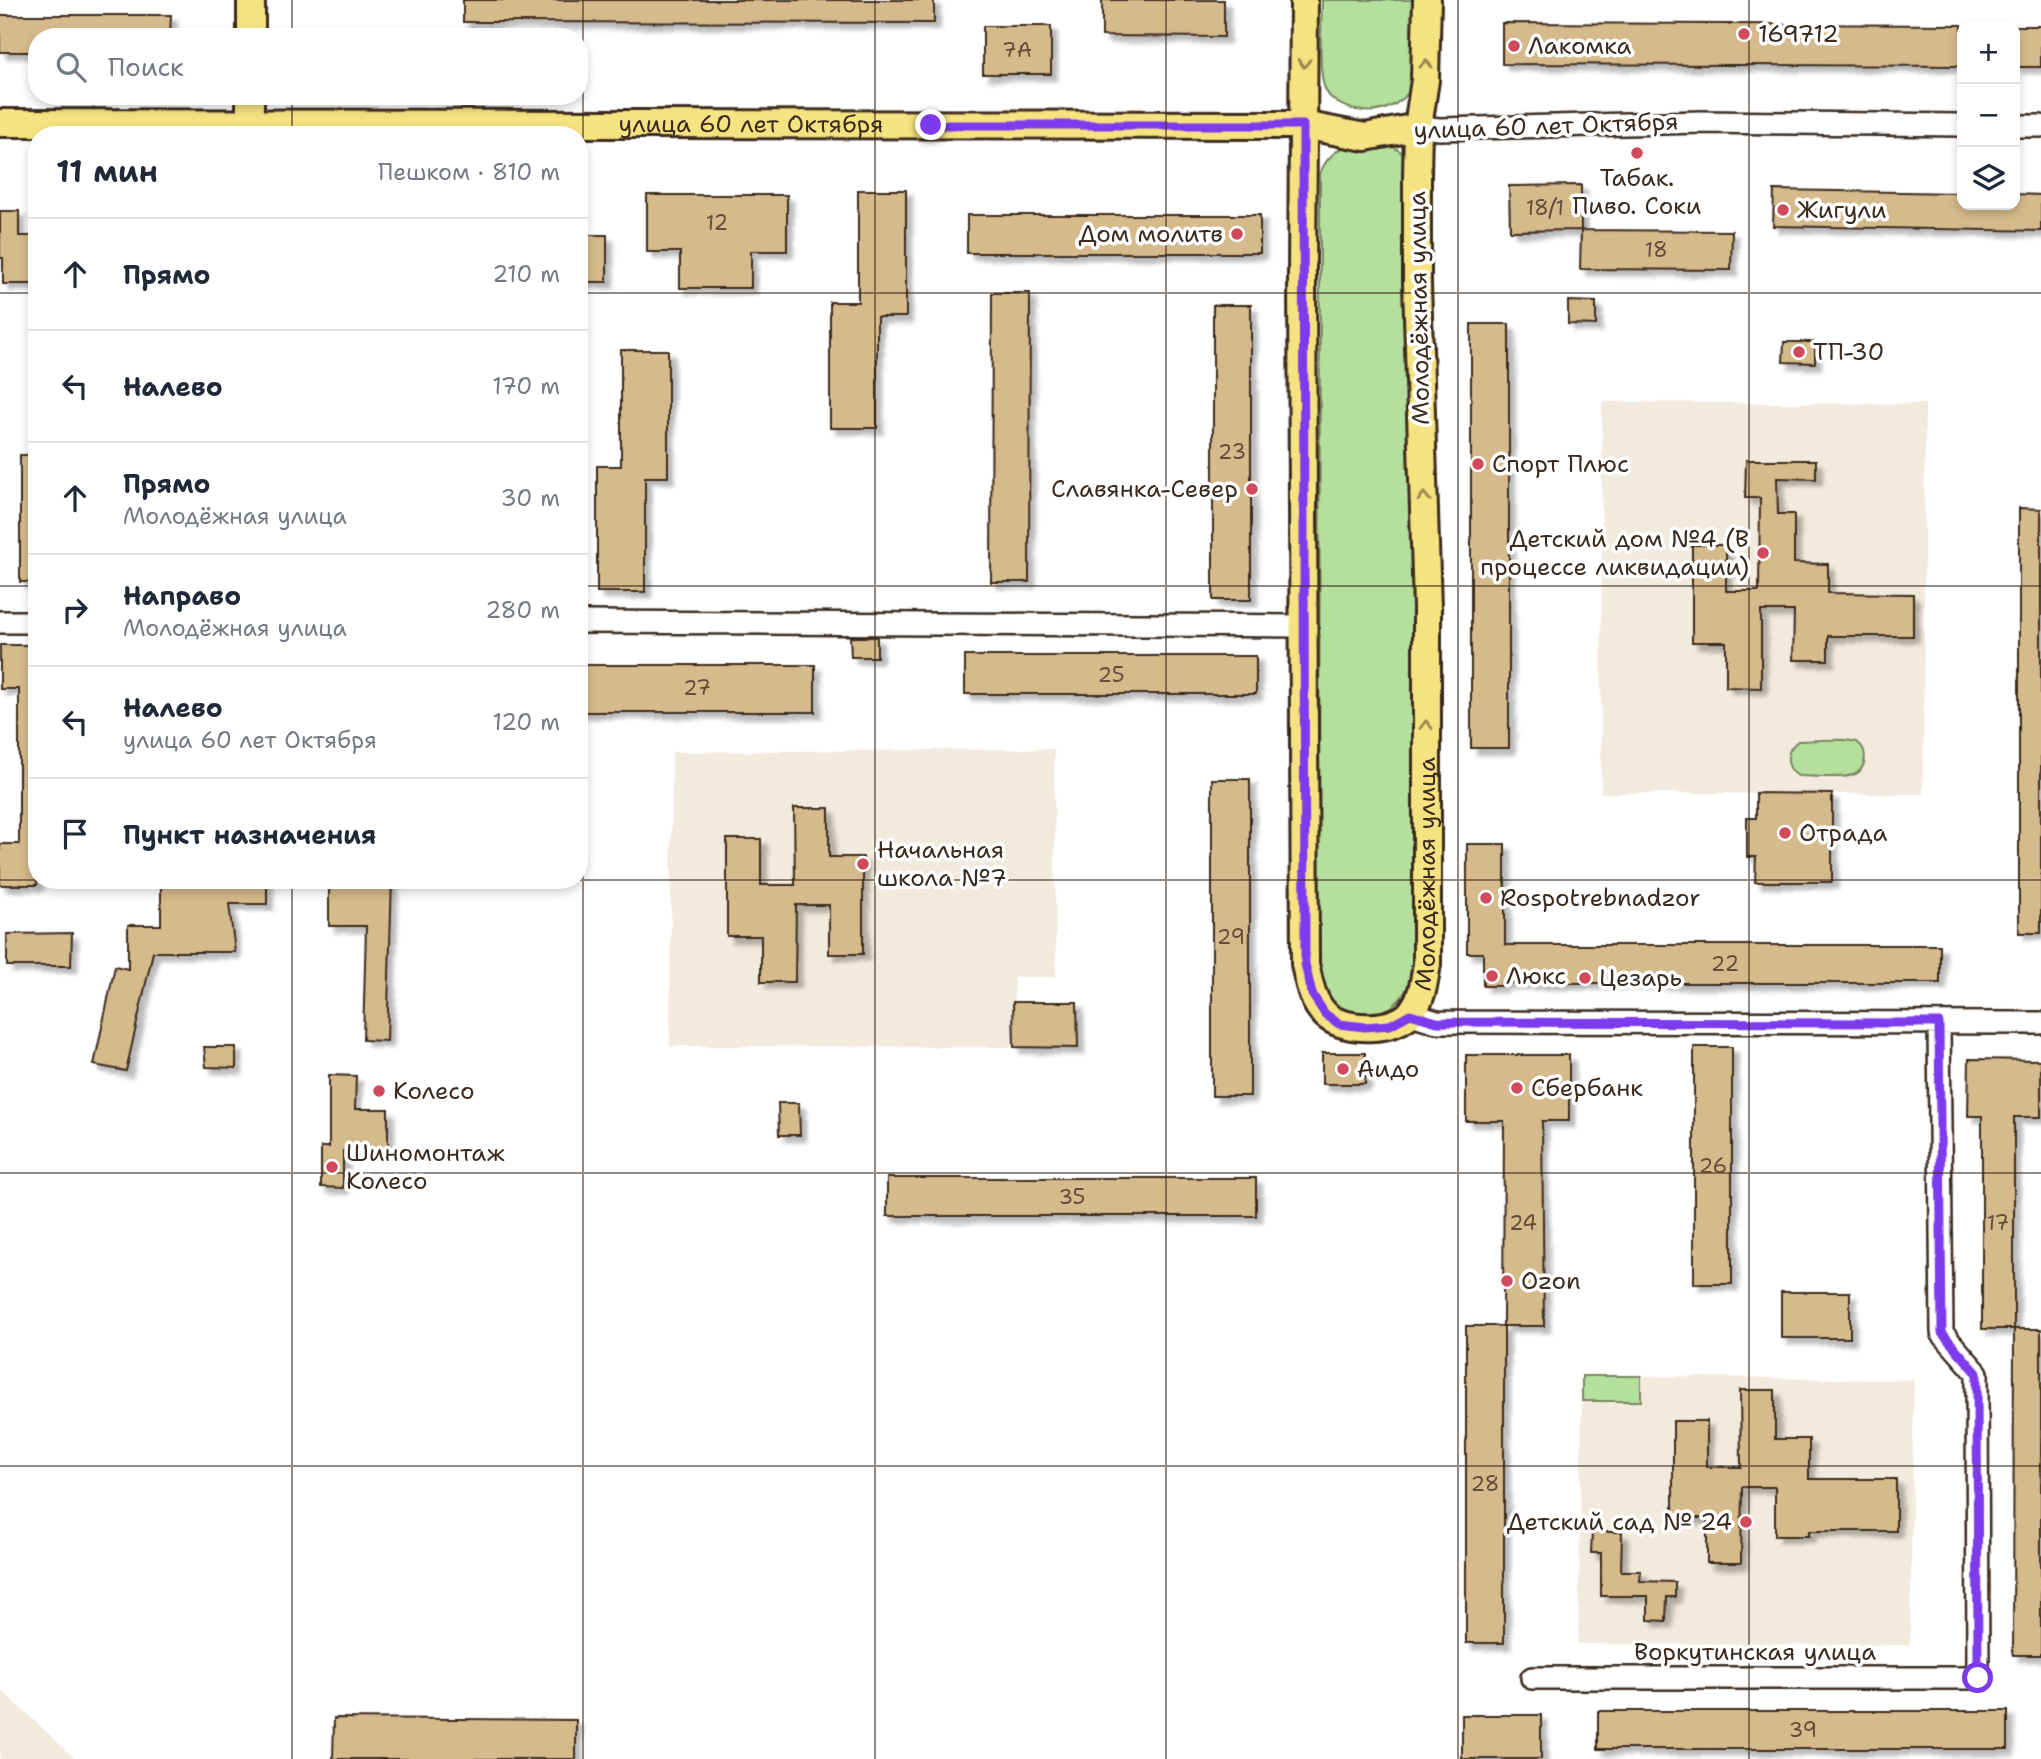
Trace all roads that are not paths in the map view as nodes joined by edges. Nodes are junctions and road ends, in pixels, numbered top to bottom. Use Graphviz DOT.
graph roads {
  1 [pos="251,0"];
  2 [pos="1304,0"];
  3 [pos="1427,0"];
  4 [pos="251,28"];
  5 [pos="250,105"];
  6 [pos="0,123"];
  7 [pos="250,123"];
  8 [pos="1303,125"];
  9 [pos="1957,125"];
  10 [pos="2020,126"];
  11 [pos="2041,126"];
  12 [pos="1418,127"];
  13 [pos="0,622"];
  14 [pos="28,622"];
  15 [pos="588,622"];
  16 [pos="1304,626"];
  17 [pos="1410,1014"];
  18 [pos="1939,1023"];
  19 [pos="2041,1023"];
  20 [pos="1532,1678"];
  1 -- 4 [label="main road"];
  2 -- 8 [label="main road, Молодёжная улица, one-way"];
  12 -- 3 [label="main road, Молодёжная улица, one-way"];
  5 -- 7 [label="main road"];
  6 -- 7 [label="main road, улица 60 лет Октября"];
  7 -- 8 [label="main road, улица 60 лет Октября"];
  8 -- 12 [label="main road, улица 60 лет Октября"];
  8 -- 16 [label="main road, Молодёжная улица"];
  9 -- 12 [label="street, улица 60 лет Октября"];
  10 -- 11 [label="street"];
  17 -- 12 [label="main road, Молодёжная улица, one-way"];
  13 -- 14 [label="street"];
  15 -- 16 [label="street"];
  16 -- 17 [label="main road, Молодёжная улица"];
  17 -- 18 [label="street"];
  18 -- 19 [label="street"];
  18 -- 20 [label="street, Воркутинская улица"];
}
